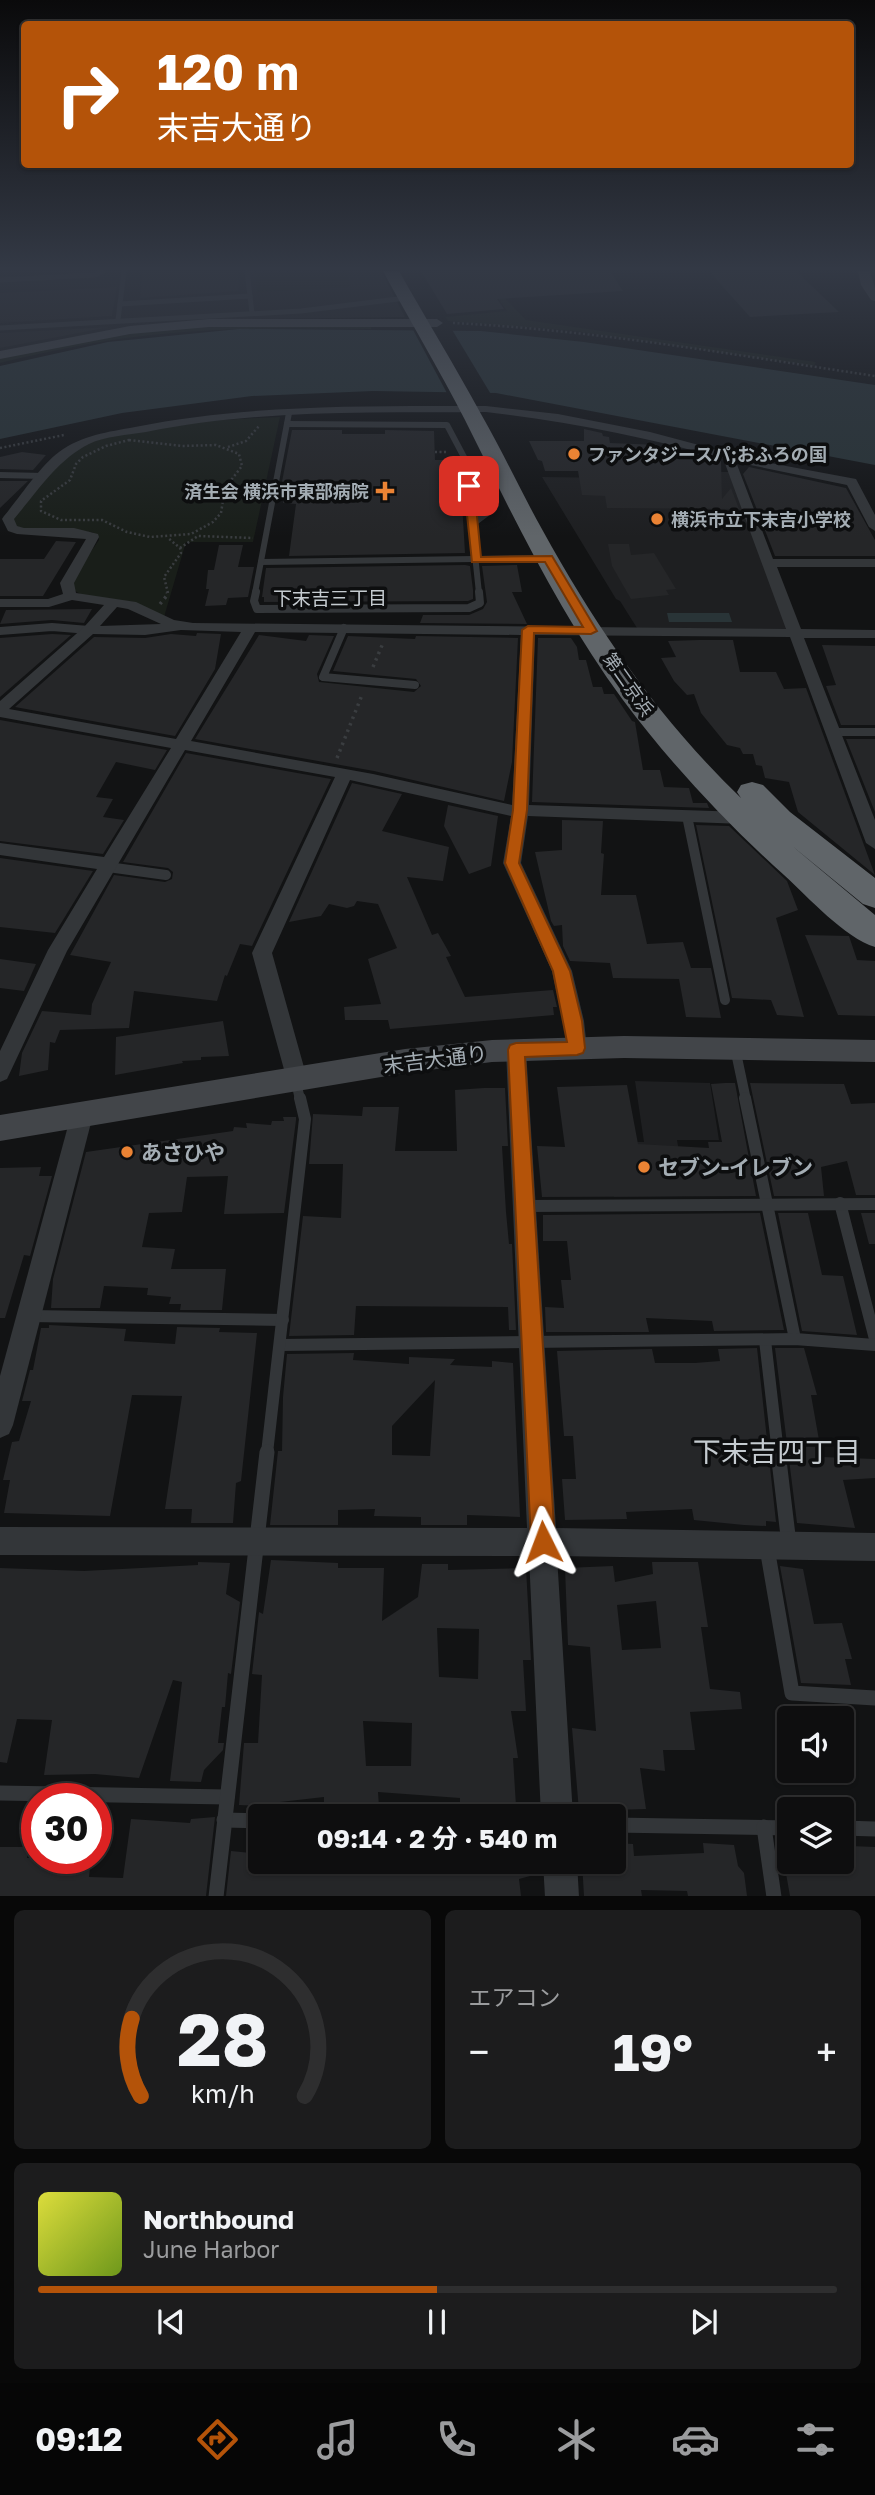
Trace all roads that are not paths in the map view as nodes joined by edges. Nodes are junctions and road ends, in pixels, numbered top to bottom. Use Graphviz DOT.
graph roads {
  1 [pos="451,359"];
  2 [pos="474,402"];
  3 [pos="390,408"];
  4 [pos="288,418"];
  5 [pos="390,424"];
  6 [pos="512,450"];
  7 [pos="728,457"];
  8 [pos="465,459"];
  9 [pos="0,475"];
  10 [pos="44,476"];
  11 [pos="530,481"];
  12 [pos="488,487"];
  13 [pos="468,488"];
  14 [pos="469,504"];
  15 [pos="489,505"];
  16 [pos="474,523"];
  17 [pos="875,527"];
  18 [pos="5,528"];
  19 [pos="548,558"];
  20 [pos="476,560"];
  21 [pos="261,562"];
  22 [pos="770,563"];
  23 [pos="875,563"];
  24 [pos="71,596"];
  25 [pos="114,602"];
  26 [pos="0,603"];
  27 [pos="183,625"];
  28 [pos="251,627"];
  29 [pos="344,628"];
  30 [pos="89,630"];
  31 [pos="528,630"];
  32 [pos="0,631"];
  33 [pos="591,631"];
  34 [pos="620,632"];
  35 [pos="795,634"];
  36 [pos="875,634"];
  37 [pos="415,685"];
  38 [pos="6,695"];
  39 [pos="0,711"];
  40 [pos="832,732"];
  41 [pos="875,732"];
  42 [pos="180,744"];
  43 [pos="338,773"];
  44 [pos="856,790"];
  45 [pos="875,790"];
  46 [pos="520,810"];
  47 [pos="687,815"];
  48 [pos="744,818"];
  49 [pos="875,843"];
  50 [pos="0,849"];
  51 [pos="108,865"];
  52 [pos="166,875"];
  53 [pos="875,896"];
  54 [pos="875,934"];
  55 [pos="725,1000"];
  56 [pos="577,1048"];
  57 [pos="735,1048"];
  58 [pos="516,1050"];
  59 [pos="875,1051"];
  60 [pos="0,1073"];
  61 [pos="296,1078"];
  62 [pos="82,1115"];
  63 [pos="0,1128"];
  64 [pos="768,1202"];
  65 [pos="840,1203"];
  66 [pos="875,1204"];
  67 [pos="525,1206"];
  68 [pos="29,1316"];
  69 [pos="283,1320"];
  70 [pos="795,1339"];
  71 [pos="875,1339"];
  72 [pos="765,1340"];
  73 [pos="532,1344"];
  74 [pos="280,1345"];
  75 [pos="875,1345"];
  76 [pos="0,1425"];
  77 [pos="0,1541"];
  78 [pos="257,1542"];
  79 [pos="543,1542"];
  80 [pos="778,1544"];
  81 [pos="874,1549"];
  82 [pos="875,1698"];
  83 [pos="0,1793"];
  84 [pos="227,1797"];
  85 [pos="556,1804"];
  86 [pos="224,1820"];
  87 [pos="248,1821"];
  88 [pos="626,1825"];
  89 [pos="764,1828"];
  90 [pos="777,1828"];
  91 [pos="854,1828"];
  92 [pos="875,1829"];
  93 [pos="561,1874"];
  94 [pos="216,1896"];
  95 [pos="562,1896"];
  96 [pos="774,1896"];
  1 -- 2 [label="highway, 第二京浜"];
  2 -- 3 [label="street"];
  2 -- 6 [label="highway, 第二京浜"];
  2 -- 7 [label="street"];
  2 -- 19 [label="highway, 第二京浜"];
  3 -- 4 [label="street"];
  3 -- 5 [label="lane"];
  4 -- 5 [label="lane"];
  4 -- 10 [label="street"];
  4 -- 21 [label="lane"];
  5 -- 8 [label="lane"];
  7 -- 17 [label="street"];
  7 -- 22 [label="street"];
  8 -- 12 [label="lane"];
  8 -- 13 [label="lane"];
  9 -- 10 [label="lane"];
  10 -- 18 [label="street"];
  11 -- 34 [label="highway, 第二京浜"];
  12 -- 13 [label="lane"];
  12 -- 15 [label="lane"];
  13 -- 14 [label="lane"];
  14 -- 15 [label="lane"];
  14 -- 16 [label="lane"];
  15 -- 16 [label="lane"];
  16 -- 20 [label="lane"];
  18 -- 24 [label="street"];
  19 -- 20 [label="lane"];
  19 -- 33 [label="highway, 第二京浜"];
  20 -- 21 [label="lane"];
  20 -- 21 [label="lane"];
  22 -- 23 [label="street"];
  22 -- 35 [label="street"];
  24 -- 25 [label="street"];
  24 -- 26 [label="street"];
  25 -- 27 [label="street"];
  25 -- 30 [label="street"];
  27 -- 28 [label="street"];
  27 -- 30 [label="street"];
  28 -- 29 [label="street"];
  28 -- 42 [label="street"];
  29 -- 31 [label="street"];
  29 -- 37 [label="lane"];
  30 -- 32 [label="lane"];
  30 -- 38 [label="street"];
  31 -- 33 [label="street"];
  31 -- 46 [label="street"];
  33 -- 34 [label="street"];
  33 -- 48 [label="highway, 第二京浜"];
  34 -- 35 [label="street"];
  34 -- 53 [label="highway, 第二京浜"];
  35 -- 36 [label="street"];
  35 -- 40 [label="street"];
  38 -- 39 [label="street"];
  39 -- 42 [label="street"];
  40 -- 41 [label="lane"];
  40 -- 44 [label="street"];
  42 -- 43 [label="street"];
  42 -- 51 [label="street"];
  43 -- 46 [label="street"];
  43 -- 61 [label="street"];
  44 -- 45 [label="street"];
  44 -- 49 [label="street"];
  46 -- 47 [label="street"];
  46 -- 56 [label="street"];
  47 -- 48 [label="street"];
  47 -- 55 [label="lane"];
  48 -- 54 [label="highway, 第二京浜"];
  50 -- 51 [label="street"];
  51 -- 52 [label="lane"];
  51 -- 60 [label="street"];
  56 -- 57 [label="street, 末吉大通り"];
  56 -- 58 [label="street, 末吉大通り"];
  57 -- 59 [label="street, 末吉大通り"];
  57 -- 64 [label="lane"];
  58 -- 61 [label="street, 末吉大通り"];
  58 -- 67 [label="street"];
  61 -- 62 [label="street, 末吉大通り"];
  61 -- 69 [label="lane"];
  62 -- 63 [label="street, 末吉大通り"];
  62 -- 68 [label="street"];
  64 -- 65 [label="lane"];
  64 -- 67 [label="lane"];
  64 -- 70 [label="lane"];
  65 -- 66 [label="lane"];
  65 -- 71 [label="lane"];
  67 -- 73 [label="street"];
  68 -- 69 [label="lane"];
  68 -- 76 [label="street"];
  69 -- 74 [label="lane"];
  70 -- 72 [label="lane"];
  70 -- 75 [label="lane"];
  72 -- 73 [label="lane"];
  72 -- 80 [label="lane"];
  73 -- 74 [label="lane"];
  73 -- 79 [label="street"];
  74 -- 78 [label="lane"];
  77 -- 78 [label="street"];
  78 -- 79 [label="street"];
  78 -- 84 [label="lane"];
  79 -- 80 [label="street"];
  79 -- 85 [label="street"];
  80 -- 81 [label="street"];
  80 -- 82 [label="lane"];
  83 -- 84 [label="lane"];
  84 -- 86 [label="lane"];
  86 -- 87 [label="lane"];
  86 -- 94 [label="lane"];
  88 -- 89 [label="lane"];
  89 -- 90 [label="lane"];
  89 -- 96 [label="lane"];
  91 -- 92 [label="lane"];
  93 -- 95 [label="street"];
}
